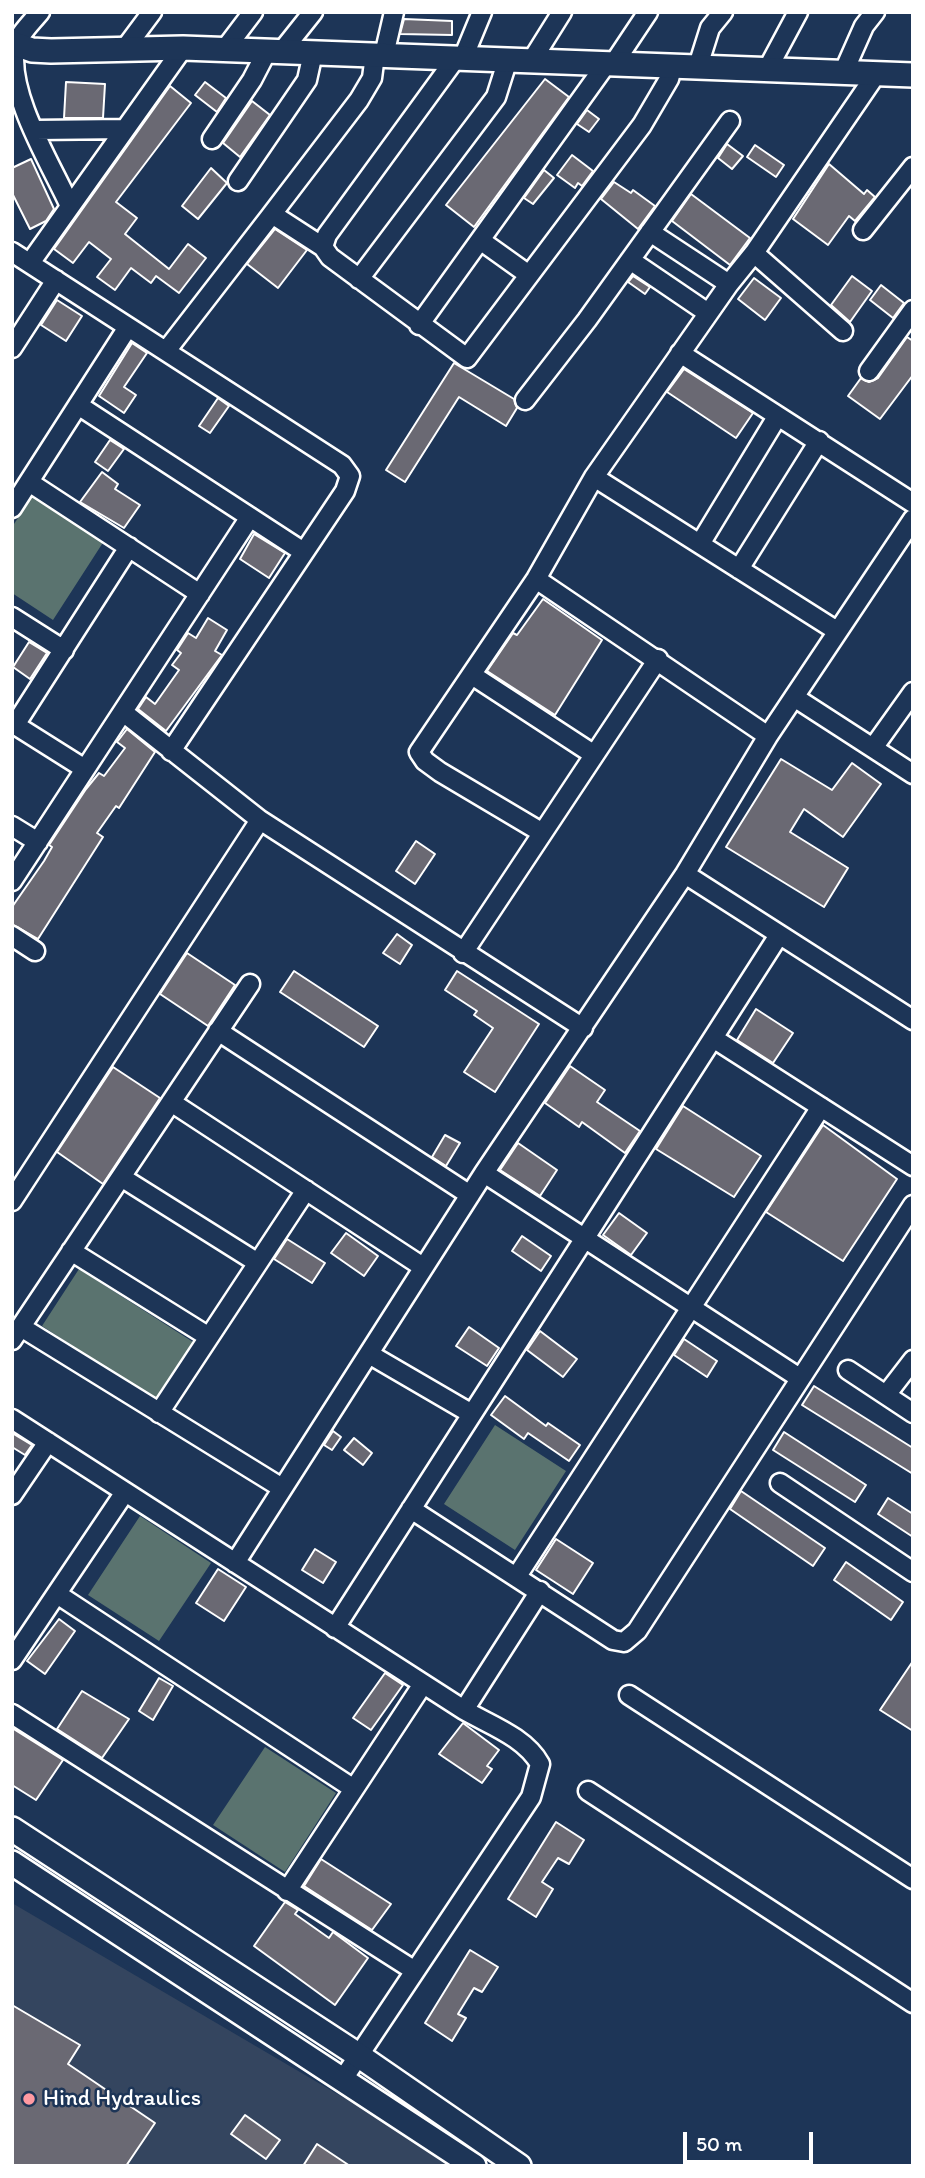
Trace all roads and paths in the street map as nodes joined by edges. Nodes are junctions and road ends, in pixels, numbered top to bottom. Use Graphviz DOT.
graph roads {
  1 [pos="40,12"];
  2 [pos="152,12"];
  3 [pos="253,12"];
  4 [pos="313,12"];
  5 [pos="394,12"];
  6 [pos="482,12"];
  7 [pos="562,12"];
  8 [pos="648,12"];
  9 [pos="723,12"];
  10 [pos="798,12"];
  11 [pos="875,12"];
  12 [pos="14,44"];
  13 [pos="183,48"];
  14 [pos="225,49"];
  15 [pos="123,51"];
  16 [pos="275,51"];
  17 [pos="313,53"];
  18 [pos="380,55"];
  19 [pos="460,58"];
  20 [pos="508,59"];
  21 [pos="532,60"];
  22 [pos="610,63"];
  23 [pos="673,65"];
  24 [pos="698,66"];
  25 [pos="768,68"];
  26 [pos="844,71"];
  27 [pos="877,73"];
  28 [pos="913,75"];
  29 [pos="730,121"];
  30 [pos="125,129"];
  31 [pos="36,130"];
  32 [pos="212,139"];
  33 [pos="913,167"];
  34 [pos="238,181"];
  35 [pos="70,206"];
  36 [pos="272,214"];
  37 [pos="863,230"];
  38 [pos="650,232"];
  39 [pos="480,240"];
  40 [pos="323,247"];
  41 [pos="12,252"];
  42 [pos="754,253"];
  43 [pos="630,260"];
  44 [pos="30,263"];
  45 [pos="529,275"];
  46 [pos="359,279"];
  47 [pos="57,280"];
  48 [pos="729,284"];
  49 [pos="913,310"];
  50 [pos="708,313"];
  51 [pos="419,325"];
  52 [pos="128,327"];
  53 [pos="842,331"];
  54 [pos="12,348"];
  55 [pos="166,351"];
  56 [pos="680,353"];
  57 [pos="869,371"];
  58 [pos="525,400"];
  59 [pos="78,405"];
  60 [pos="778,417"];
  61 [pos="819,441"];
  62 [pos="594,477"];
  63 [pos="29,482"];
  64 [pos="913,503"];
  65 [pos="12,508"];
  66 [pos="250,517"];
  67 [pos="913,519"];
  68 [pos="700,544"];
  69 [pos="129,547"];
  70 [pos="302,551"];
  71 [pos="739,569"];
  72 [pos="536,579"];
  73 [pos="200,594"];
  74 [pos="12,617"];
  75 [pos="837,631"];
  76 [pos="64,650"];
  77 [pos="658,659"];
  78 [pos="472,675"];
  79 [pos="913,692"];
  80 [pos="794,697"];
  81 [pos="122,712"];
  82 [pos="14,724"];
  83 [pos="768,736"];
  84 [pos="873,748"];
  85 [pos="171,751"];
  86 [pos="593,754"];
  87 [pos="85,769"];
  88 [pos="913,774"];
  89 [pos="260,820"];
  90 [pos="12,827"];
  91 [pos="541,832"];
  92 [pos="38,842"];
  93 [pos="685,874"];
  94 [pos="12,881"];
  95 [pos="779,935"];
  96 [pos="12,936"];
  97 [pos="35,951"];
  98 [pos="463,953"];
  99 [pos="250,984"];
  100 [pos="913,1020"];
  101 [pos="583,1028"];
  102 [pos="218,1031"];
  103 [pos="713,1038"];
  104 [pos="171,1102"];
  105 [pos="821,1107"];
  106 [pos="913,1167"];
  107 [pos="484,1172"];
  108 [pos="121,1177"];
  109 [pos="306,1190"];
  110 [pos="470,1195"];
  111 [pos="12,1201"];
  112 [pos="913,1205"];
  113 [pos="585,1238"];
  114 [pos="71,1251"];
  115 [pos="258,1263"];
  116 [pos="424,1267"];
  117 [pos="691,1307"];
  118 [pos="16,1334"];
  119 [pos="209,1337"];
  120 [pos="369,1353"];
  121 [pos="913,1360"];
  122 [pos="848,1370"];
  123 [pos="798,1377"];
  124 [pos="886,1395"];
  125 [pos="159,1413"];
  126 [pos="913,1413"];
  127 [pos="472,1414"];
  128 [pos="12,1419"];
  129 [pos="48,1443"];
  130 [pos="780,1483"];
  131 [pos="282,1488"];
  132 [pos="125,1492"];
  133 [pos="12,1496"];
  134 [pos="411,1509"];
  135 [pos="234,1563"];
  136 [pos="913,1572"];
  137 [pos="517,1576"];
  138 [pos="540,1591"];
  139 [pos="57,1594"];
  140 [pos="335,1628"];
  141 [pos="12,1660"];
  142 [pos="423,1684"];
  143 [pos="629,1695"];
  144 [pos="464,1710"];
  145 [pos="12,1714"];
  146 [pos="354,1789"];
  147 [pos="588,1791"];
  148 [pos="12,1829"];
  149 [pos="12,1863"];
  150 [pos="912,1877"];
  151 [pos="287,1891"];
  152 [pos="415,1971"];
  153 [pos="911,1996"];
  154 [pos="358,2055"];
  155 [pos="343,2079"];
  156 [pos="474,2166"];
  157 [pos="519,2166"];
  1 -- 12 [label="street"];
  2 -- 15 [label="street"];
  3 -- 14 [label="street"];
  4 -- 16 [label="street"];
  5 -- 18 [label="street"];
  6 -- 19 [label="street"];
  7 -- 21 [label="street"];
  8 -- 22 [label="street"];
  9 -- 24 [label="street"];
  10 -- 25 [label="street"];
  11 -- 26 [label="street"];
  12 -- 15 [label="street"];
  12 -- 31 [label="street"];
  13 -- 14 [label="street"];
  13 -- 15 [label="street"];
  13 -- 30 [label="street"];
  14 -- 16 [label="street"];
  16 -- 17 [label="street"];
  16 -- 32 [label="street"];
  17 -- 18 [label="street"];
  17 -- 34 [label="street"];
  18 -- 19 [label="street"];
  18 -- 36 [label="street"];
  19 -- 20 [label="street"];
  19 -- 40 [label="street"];
  20 -- 21 [label="street"];
  20 -- 46 [label="street"];
  21 -- 22 [label="street"];
  22 -- 23 [label="street"];
  22 -- 39 [label="street"];
  23 -- 24 [label="street"];
  23 -- 45 [label="street"];
  24 -- 25 [label="street"];
  25 -- 26 [label="street"];
  26 -- 27 [label="street"];
  27 -- 28 [label="street"];
  27 -- 42 [label="street"];
  29 -- 38 [label="street"];
  30 -- 31 [label="street"];
  30 -- 35 [label="street"];
  31 -- 35 [label="street"];
  33 -- 37 [label="street"];
  35 -- 44 [label="street"];
  36 -- 40 [label="street"];
  36 -- 55 [label="street"];
  38 -- 43 [label="street"];
  38 -- 48 [label="street"];
  39 -- 45 [label="street"];
  39 -- 51 [label="street"];
  40 -- 46 [label="street"];
  41 -- 44 [label="street"];
  42 -- 48 [label="street"];
  42 -- 53 [label="street"];
  43 -- 50 [label="street"];
  43 -- 58 [label="street"];
  44 -- 47 [label="street"];
  45 -- 51 [label="street"];
  46 -- 51 [label="street"];
  47 -- 52 [label="street"];
  47 -- 54 [label="street"];
  48 -- 50 [label="street"];
  49 -- 57 [label="street"];
  50 -- 56 [label="street"];
  52 -- 55 [label="street"];
  52 -- 59 [label="street"];
  55 -- 70 [label="street"];
  56 -- 60 [label="street"];
  56 -- 62 [label="street"];
  59 -- 63 [label="street"];
  59 -- 66 [label="street"];
  60 -- 61 [label="street"];
  60 -- 68 [label="street"];
  61 -- 64 [label="street"];
  61 -- 71 [label="street"];
  62 -- 68 [label="street"];
  62 -- 72 [label="street"];
  63 -- 65 [label="street"];
  63 -- 69 [label="street"];
  66 -- 70 [label="street"];
  66 -- 73 [label="street"];
  67 -- 75 [label="street"];
  68 -- 71 [label="street"];
  69 -- 73 [label="street"];
  69 -- 76 [label="street"];
  70 -- 85 [label="street"];
  71 -- 75 [label="street"];
  72 -- 77 [label="street"];
  72 -- 78 [label="street"];
  73 -- 81 [label="street"];
  74 -- 76 [label="street"];
  75 -- 80 [label="street"];
  76 -- 82 [label="street"];
  77 -- 83 [label="street"];
  77 -- 86 [label="street"];
  78 -- 86 [label="street"];
  78 -- 91 [label="street"];
  79 -- 84 [label="street"];
  80 -- 83 [label="street"];
  80 -- 84 [label="street"];
  81 -- 85 [label="street"];
  81 -- 87 [label="street"];
  82 -- 87 [label="street"];
  83 -- 93 [label="street"];
  84 -- 88 [label="street"];
  85 -- 89 [label="street"];
  86 -- 91 [label="street"];
  87 -- 92 [label="street"];
  89 -- 98 [label="street"];
  89 -- 111 [label="street"];
  90 -- 92 [label="street"];
  91 -- 98 [label="street"];
  92 -- 94 [label="street"];
  93 -- 95 [label="street"];
  93 -- 101 [label="street"];
  95 -- 100 [label="street"];
  95 -- 103 [label="street"];
  96 -- 97 [label="street"];
  98 -- 101 [label="street"];
  99 -- 102 [label="street"];
  101 -- 107 [label="street"];
  102 -- 104 [label="street"];
  102 -- 110 [label="street"];
  103 -- 105 [label="street"];
  103 -- 113 [label="street"];
  104 -- 108 [label="street"];
  104 -- 109 [label="street"];
  105 -- 106 [label="street"];
  105 -- 117 [label="street"];
  107 -- 110 [label="street"];
  107 -- 113 [label="street"];
  108 -- 114 [label="street"];
  108 -- 115 [label="street"];
  109 -- 115 [label="street"];
  109 -- 116 [label="street"];
  110 -- 116 [label="street"];
  112 -- 123 [label="street"];
  113 -- 117 [label="street"];
  113 -- 127 [label="street"];
  114 -- 118 [label="street"];
  114 -- 119 [label="street"];
  115 -- 119 [label="street"];
  116 -- 120 [label="street"];
  117 -- 123 [label="street"];
  117 -- 137 [label="street"];
  118 -- 125 [label="street"];
  119 -- 125 [label="street"];
  120 -- 127 [label="street"];
  120 -- 131 [label="street"];
  121 -- 124 [label="street"];
  122 -- 124 [label="street"];
  123 -- 138 [label="street"];
  124 -- 126 [label="street"];
  125 -- 131 [label="street"];
  127 -- 134 [label="street"];
  128 -- 129 [label="street"];
  129 -- 132 [label="street"];
  129 -- 133 [label="street"];
  130 -- 136 [label="street"];
  131 -- 135 [label="street"];
  132 -- 135 [label="street"];
  132 -- 139 [label="street"];
  134 -- 137 [label="street"];
  134 -- 140 [label="street"];
  135 -- 140 [label="street"];
  137 -- 138 [label="street"];
  138 -- 144 [label="street"];
  139 -- 141 [label="street"];
  139 -- 146 [label="street"];
  140 -- 142 [label="street"];
  142 -- 144 [label="street"];
  142 -- 146 [label="street"];
  143 -- 150 [label="street"];
  144 -- 152 [label="street"];
  145 -- 151 [label="street"];
  146 -- 151 [label="street"];
  147 -- 153 [label="street"];
  148 -- 154 [label="street"];
  149 -- 155 [label="street"];
  151 -- 152 [label="street"];
  152 -- 154 [label="street"];
  154 -- 155 [label="street"];
  154 -- 157 [label="street"];
  155 -- 156 [label="street"];
}
